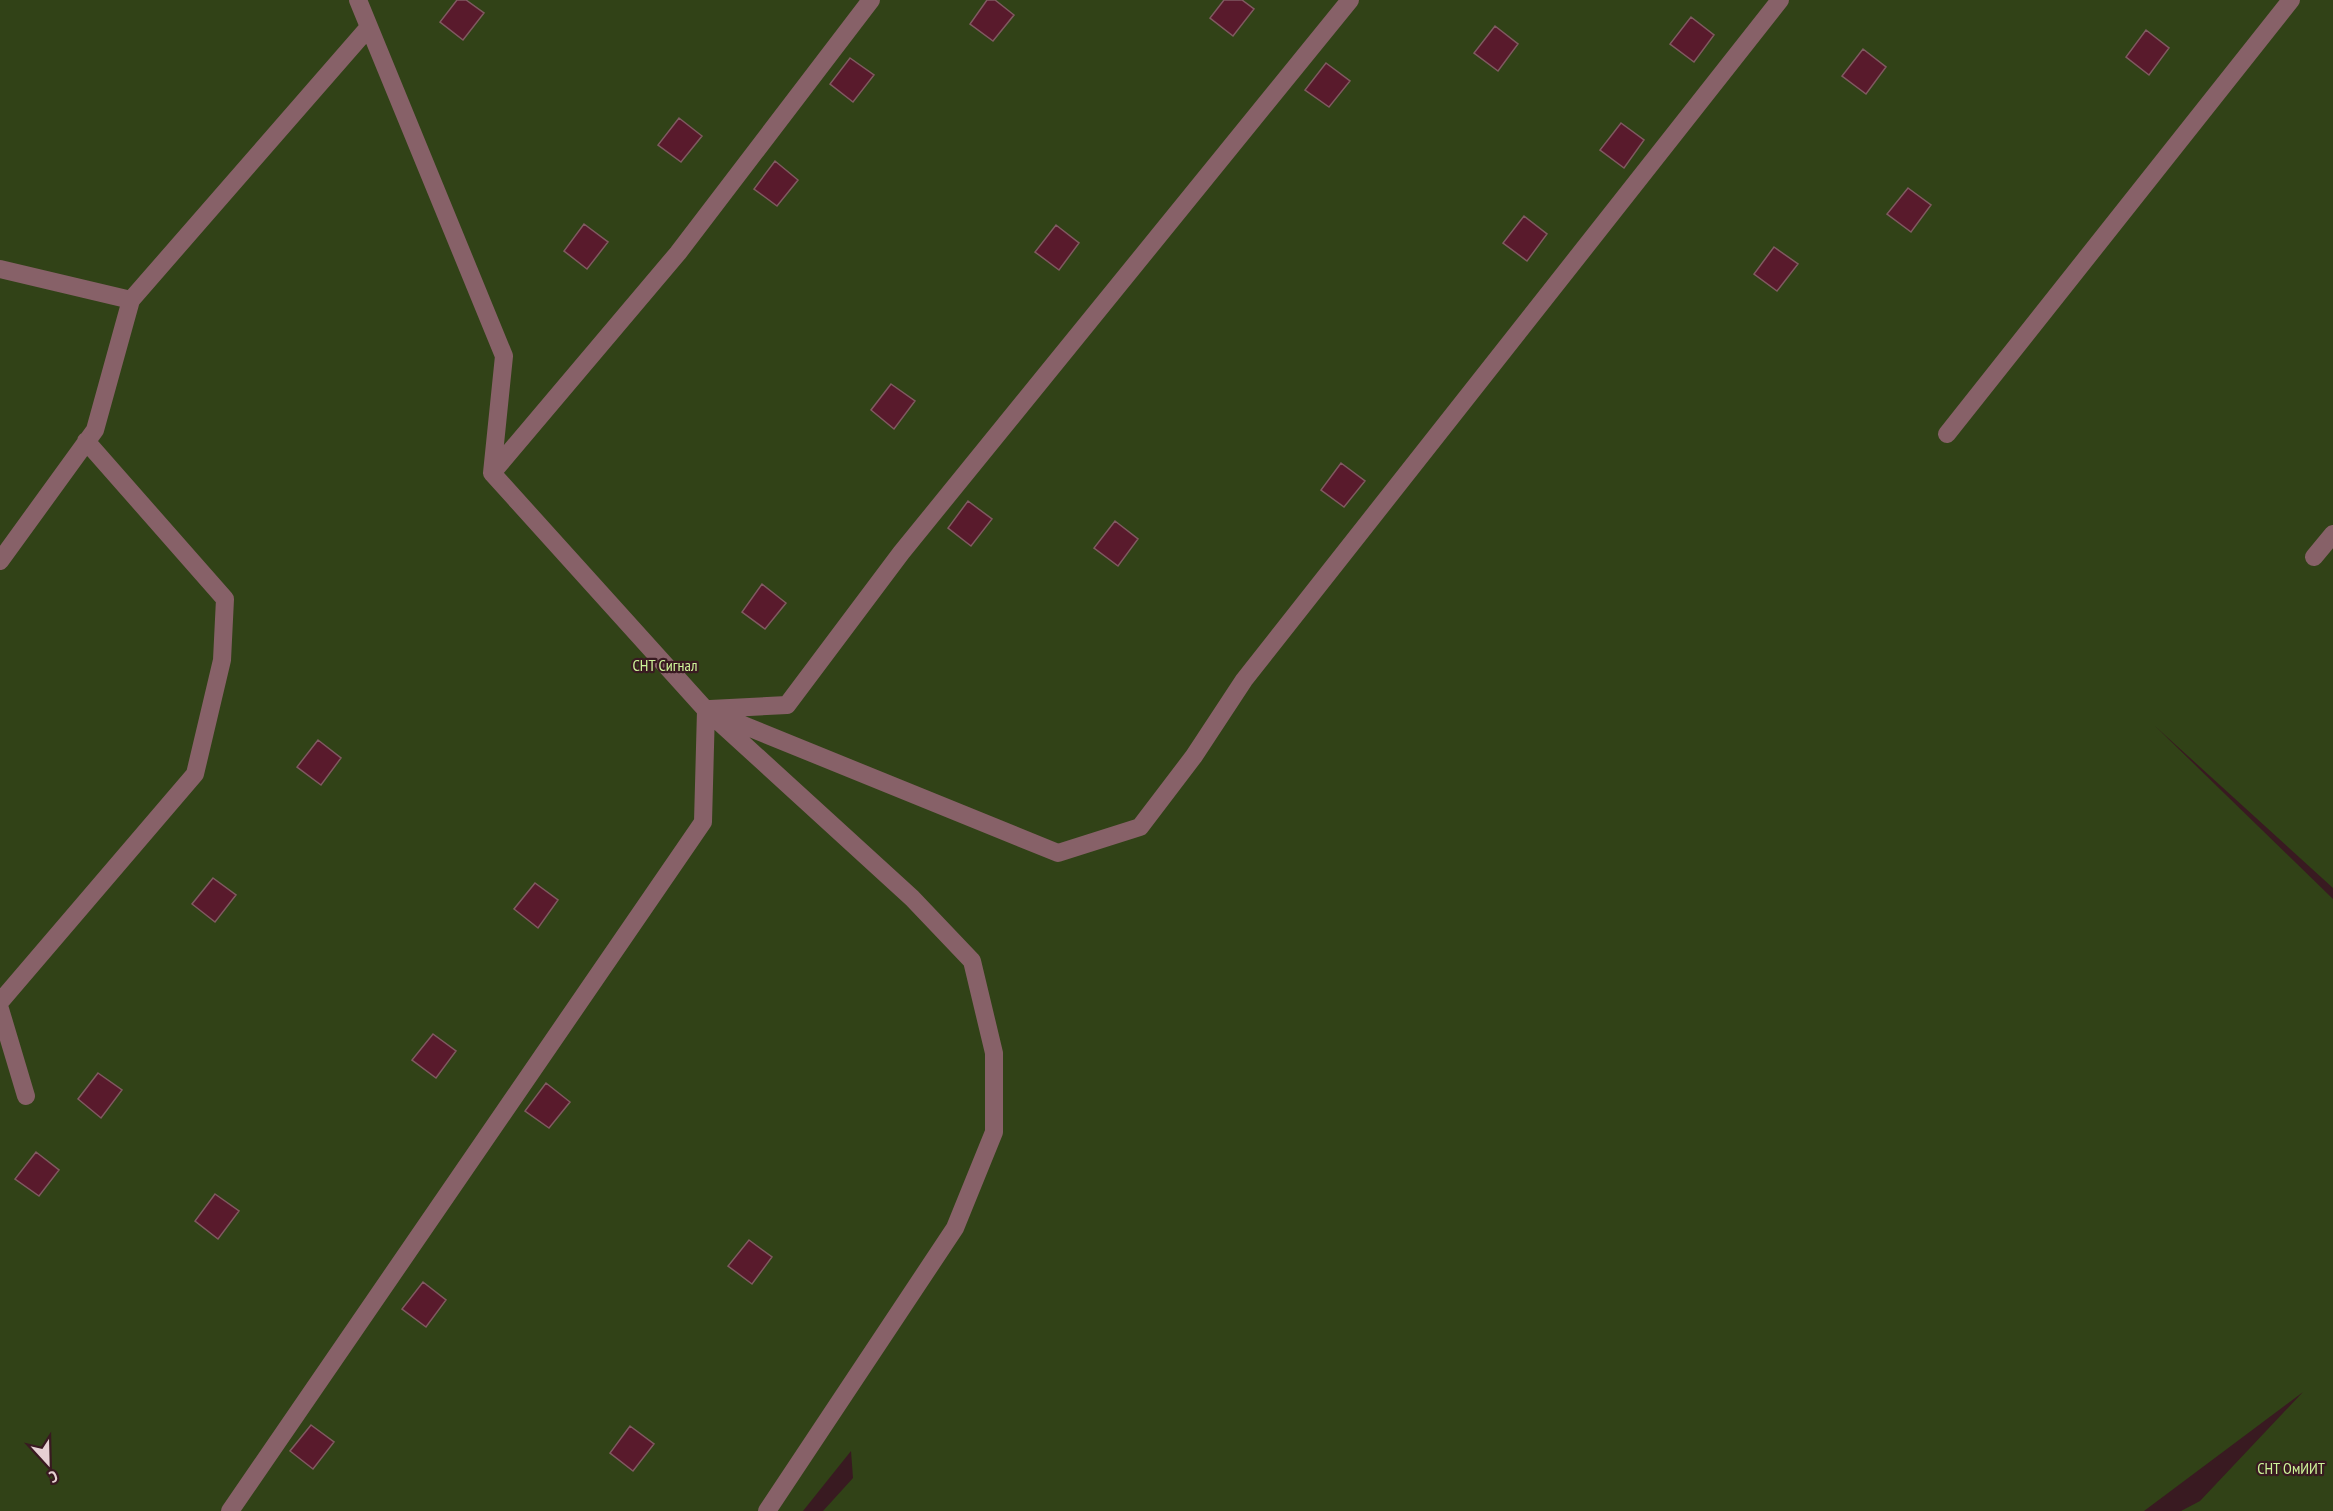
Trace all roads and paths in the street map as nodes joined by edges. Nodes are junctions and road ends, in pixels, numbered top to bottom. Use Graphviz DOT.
graph roads {
  1 [pos="358,0"];
  2 [pos="871,0"];
  3 [pos="1350,0"];
  4 [pos="1780,0"];
  5 [pos="2291,0"];
  6 [pos="369,27"];
  7 [pos="0,269"];
  8 [pos="131,300"];
  9 [pos="1947,434"];
  10 [pos="86,441"];
  11 [pos="492,473"];
  12 [pos="2333,534"];
  13 [pos="2314,557"];
  14 [pos="0,561"];
  15 [pos="706,710"];
  16 [pos="0,1002"];
  17 [pos="0,1009"];
  18 [pos="26,1096"];
  19 [pos="230,1511"];
  20 [pos="767,1511"];
  1 -- 6 [label="street"];
  2 -- 11 [label="street"];
  3 -- 15 [label="street"];
  4 -- 15 [label="street"];
  5 -- 9 [label="street"];
  6 -- 8 [label="street"];
  6 -- 11 [label="street"];
  7 -- 8 [label="street"];
  8 -- 10 [label="street"];
  10 -- 14 [label="street"];
  10 -- 16 [label="street"];
  11 -- 15 [label="street"];
  12 -- 13 [label="street"];
  15 -- 19 [label="street"];
  15 -- 20 [label="street"];
  17 -- 18 [label="street"];
}
